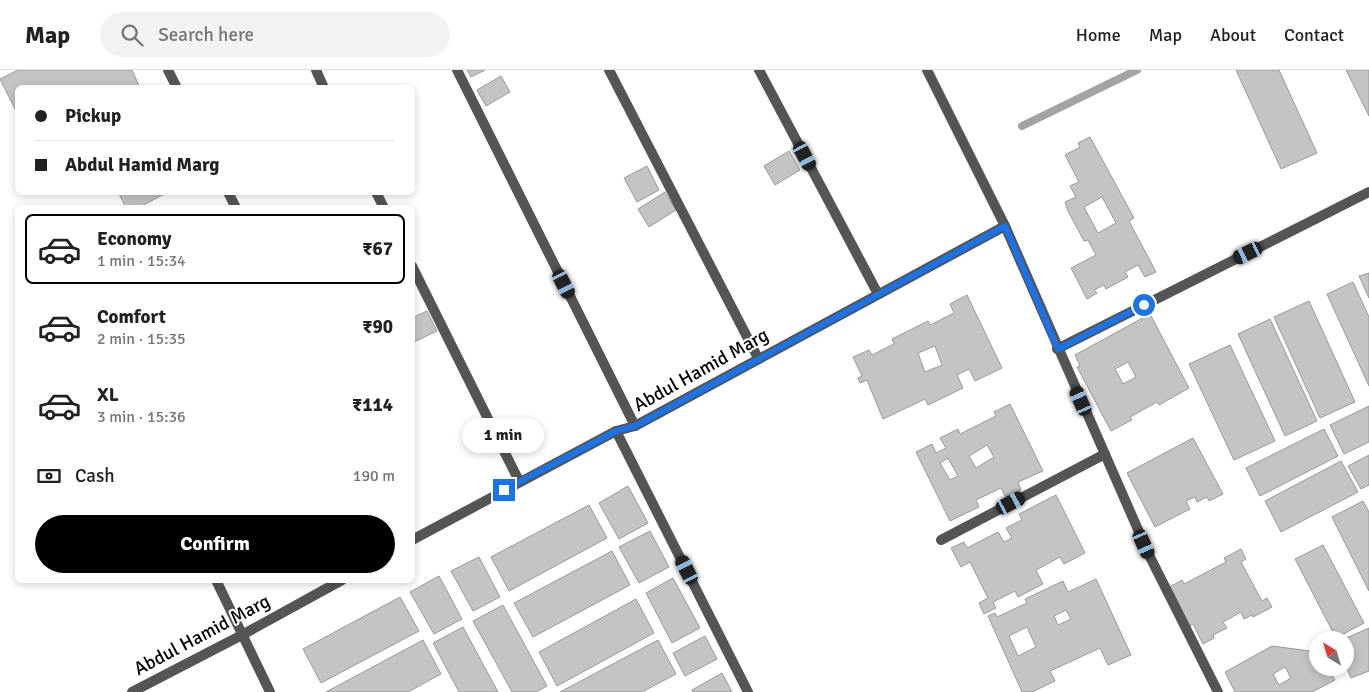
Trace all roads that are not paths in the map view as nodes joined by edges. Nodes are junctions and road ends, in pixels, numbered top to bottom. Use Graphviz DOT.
graph roads {
  1 [pos="168,70"];
  2 [pos="316,70"];
  3 [pos="456,70"];
  4 [pos="609,70"];
  5 [pos="759,70"];
  6 [pos="927,70"];
  7 [pos="176,85"];
  8 [pos="323,85"];
  9 [pos="1369,192"];
  10 [pos="1005,226"];
  11 [pos="415,272"];
  12 [pos="878,294"];
  13 [pos="1058,349"];
  14 [pos="758,358"];
  15 [pos="635,426"];
  16 [pos="616,431"];
  17 [pos="1105,454"];
  18 [pos="519,481"];
  19 [pos="415,538"];
  20 [pos="941,540"];
  21 [pos="217,583"];
  22 [pos="337,583"];
  23 [pos="242,636"];
  24 [pos="132,692"];
  25 [pos="270,692"];
  26 [pos="748,692"];
  27 [pos="1218,692"];
  1 -- 7 [label="street"];
  2 -- 8 [label="street"];
  3 -- 15 [label="street"];
  4 -- 14 [label="street"];
  5 -- 12 [label="street"];
  6 -- 10 [label="street"];
  9 -- 13 [label="street"];
  10 -- 12 [label="street, Abdul Hamid Marg"];
  10 -- 13 [label="street"];
  11 -- 18 [label="street"];
  12 -- 14 [label="street, Abdul Hamid Marg"];
  13 -- 17 [label="street"];
  14 -- 15 [label="street, Abdul Hamid Marg"];
  15 -- 16 [label="street, Abdul Hamid Marg"];
  16 -- 18 [label="street, Abdul Hamid Marg"];
  16 -- 26 [label="street"];
  17 -- 20 [label="street"];
  17 -- 27 [label="street"];
  18 -- 19 [label="street, Abdul Hamid Marg"];
  21 -- 23 [label="street"];
  22 -- 23 [label="street, Abdul Hamid Marg"];
  23 -- 24 [label="street, Abdul Hamid Marg"];
  23 -- 25 [label="street"];
}
